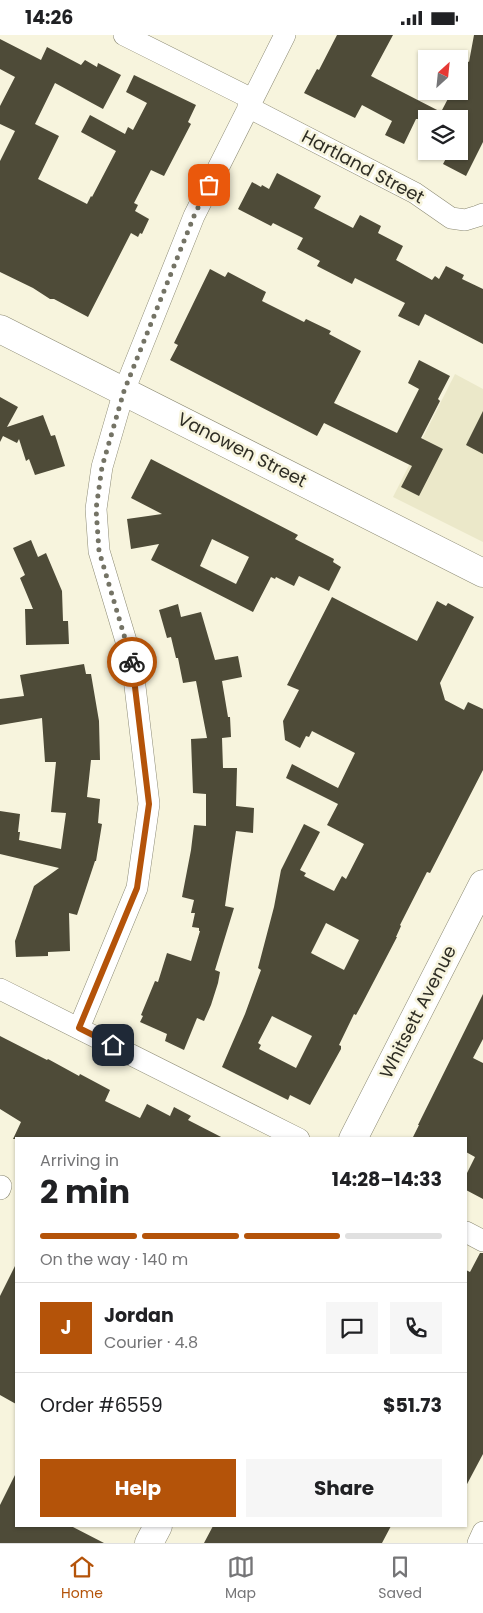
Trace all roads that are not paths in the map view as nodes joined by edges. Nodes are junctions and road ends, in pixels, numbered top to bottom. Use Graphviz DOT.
graph roads {
  1 [pos="124,35"];
  2 [pos="285,35"];
  3 [pos="250,103"];
  4 [pos="481,215"];
  5 [pos="0,329"];
  6 [pos="124,391"];
  7 [pos="483,573"];
  8 [pos="483,884"];
  9 [pos="0,989"];
  10 [pos="79,1028"];
  11 [pos="295,1137"];
  12 [pos="354,1137"];
  13 [pos="467,1233"];
  14 [pos="483,1241"];
  15 [pos="157,1527"];
  16 [pos="483,1532"];
  17 [pos="149,1543"];
  18 [pos="478,1543"];
  1 -- 3 [label="street, Hartland Street"];
  2 -- 3 [label="street"];
  3 -- 4 [label="street, Hartland Street"];
  3 -- 6 [label="street"];
  5 -- 6 [label="main road, Vanowen Street"];
  6 -- 7 [label="main road, Vanowen Street"];
  6 -- 10 [label="street"];
  8 -- 12 [label="main road, Whitsett Avenue"];
  9 -- 10 [label="street"];
  10 -- 11 [label="street"];
  13 -- 14 [label="street"];
  15 -- 17 [label="main road"];
  16 -- 18 [label="street"];
}
